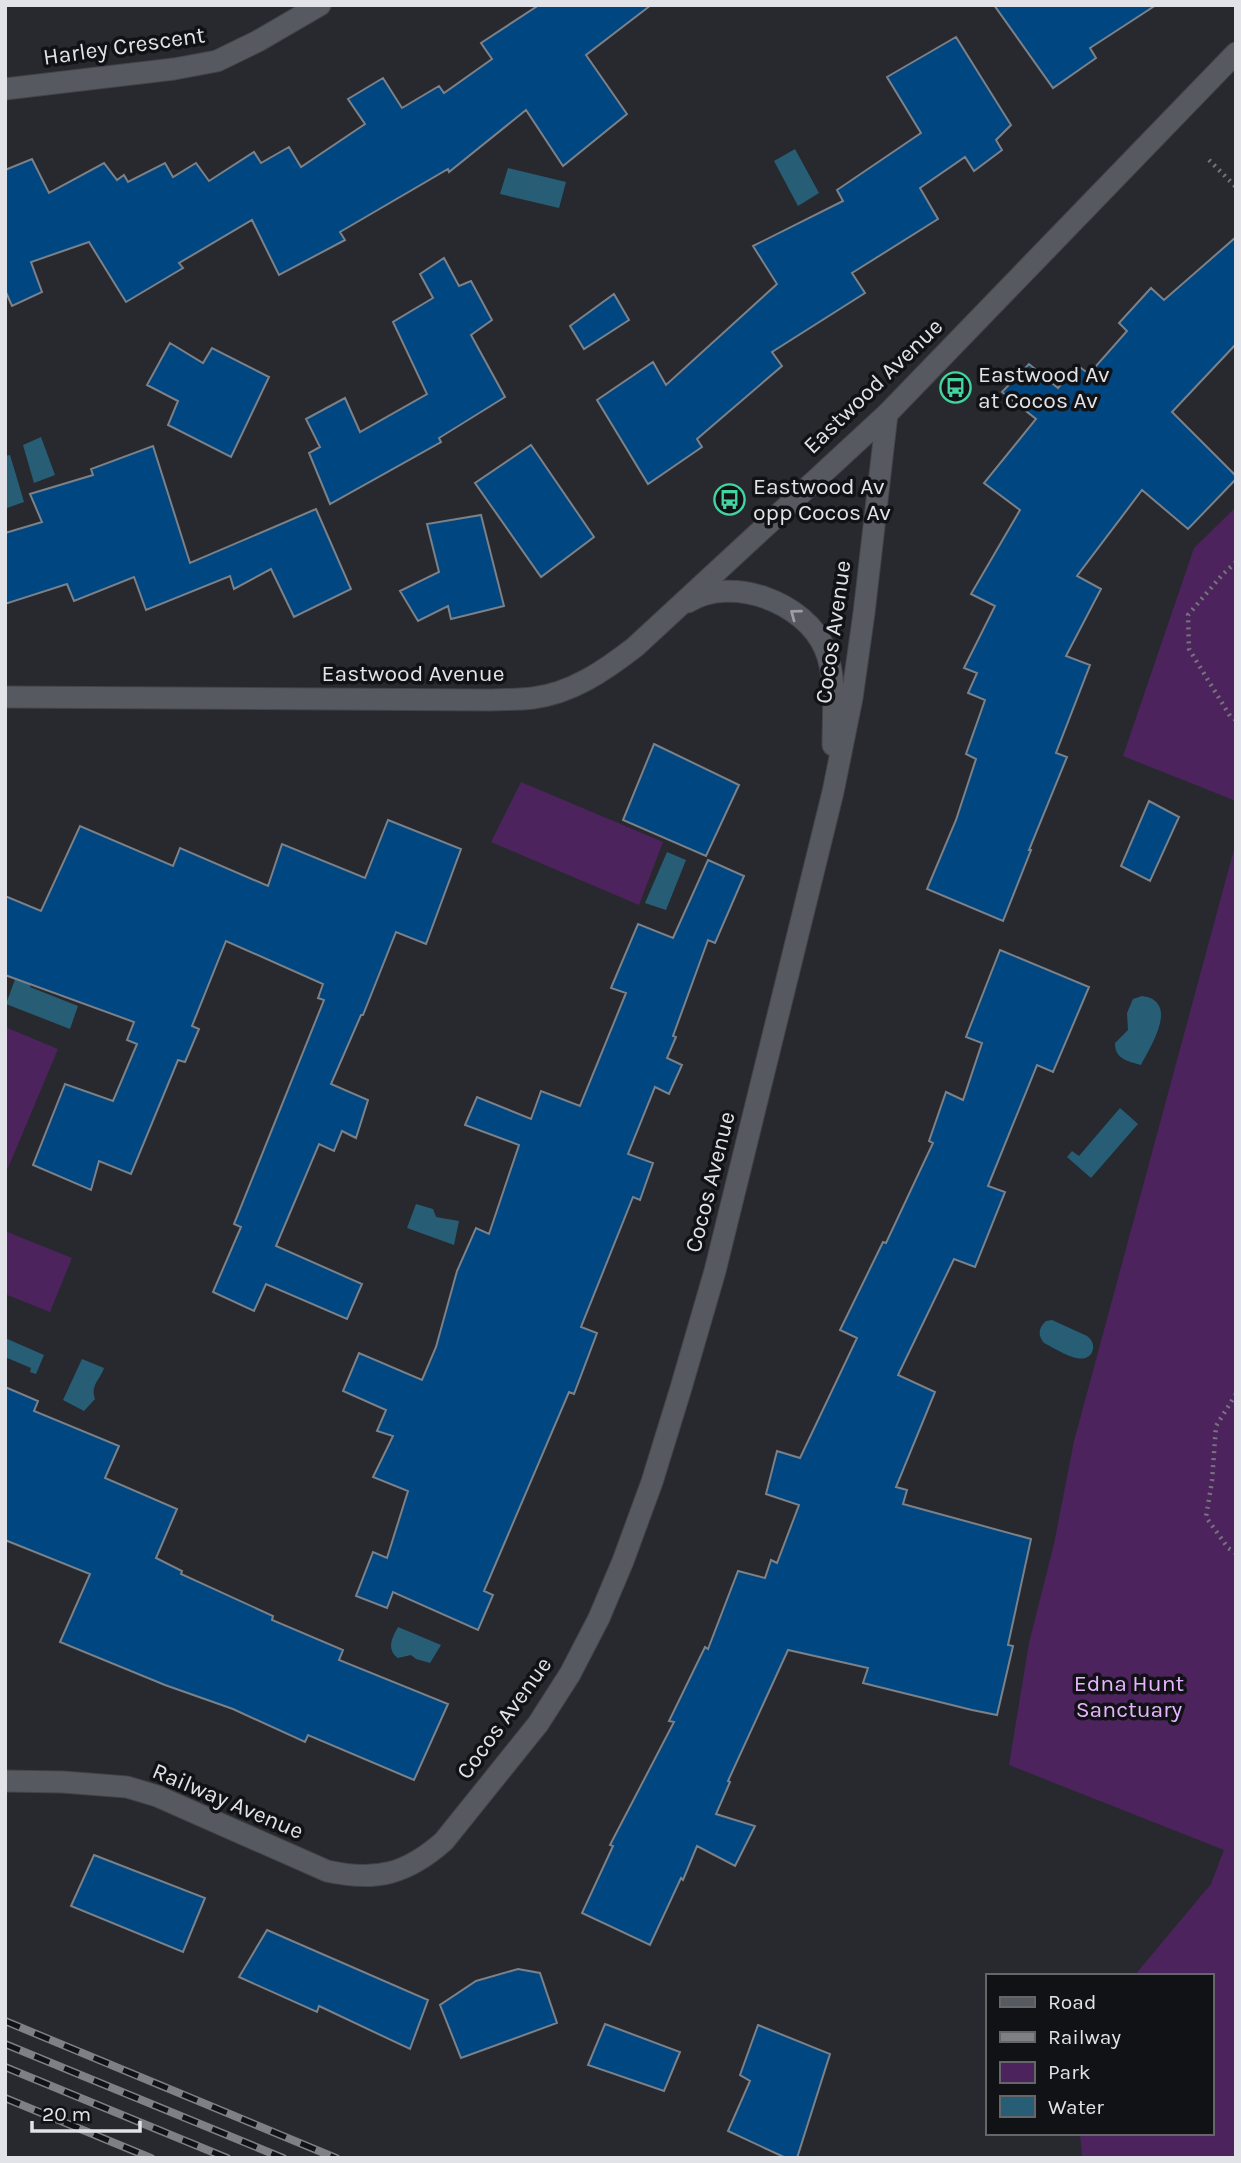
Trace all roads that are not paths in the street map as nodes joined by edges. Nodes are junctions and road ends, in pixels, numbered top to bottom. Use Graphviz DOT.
graph roads {
  1 [pos="320,5"];
  2 [pos="1236,53"];
  3 [pos="5,89"];
  4 [pos="887,414"];
  5 [pos="673,611"];
  6 [pos="5,697"];
  7 [pos="833,792"];
  8 [pos="5,1781"];
  9 [pos="387,1874"];
  1 -- 3 [label="street, Harley Crescent"];
  2 -- 4 [label="street, Eastwood Avenue"];
  4 -- 5 [label="street, Eastwood Avenue"];
  4 -- 7 [label="street, Cocos Avenue"];
  5 -- 6 [label="street, Eastwood Avenue"];
  7 -- 5 [label="street, one-way"];
  7 -- 9 [label="street, Cocos Avenue"];
  8 -- 9 [label="street, Railway Avenue"];
}
